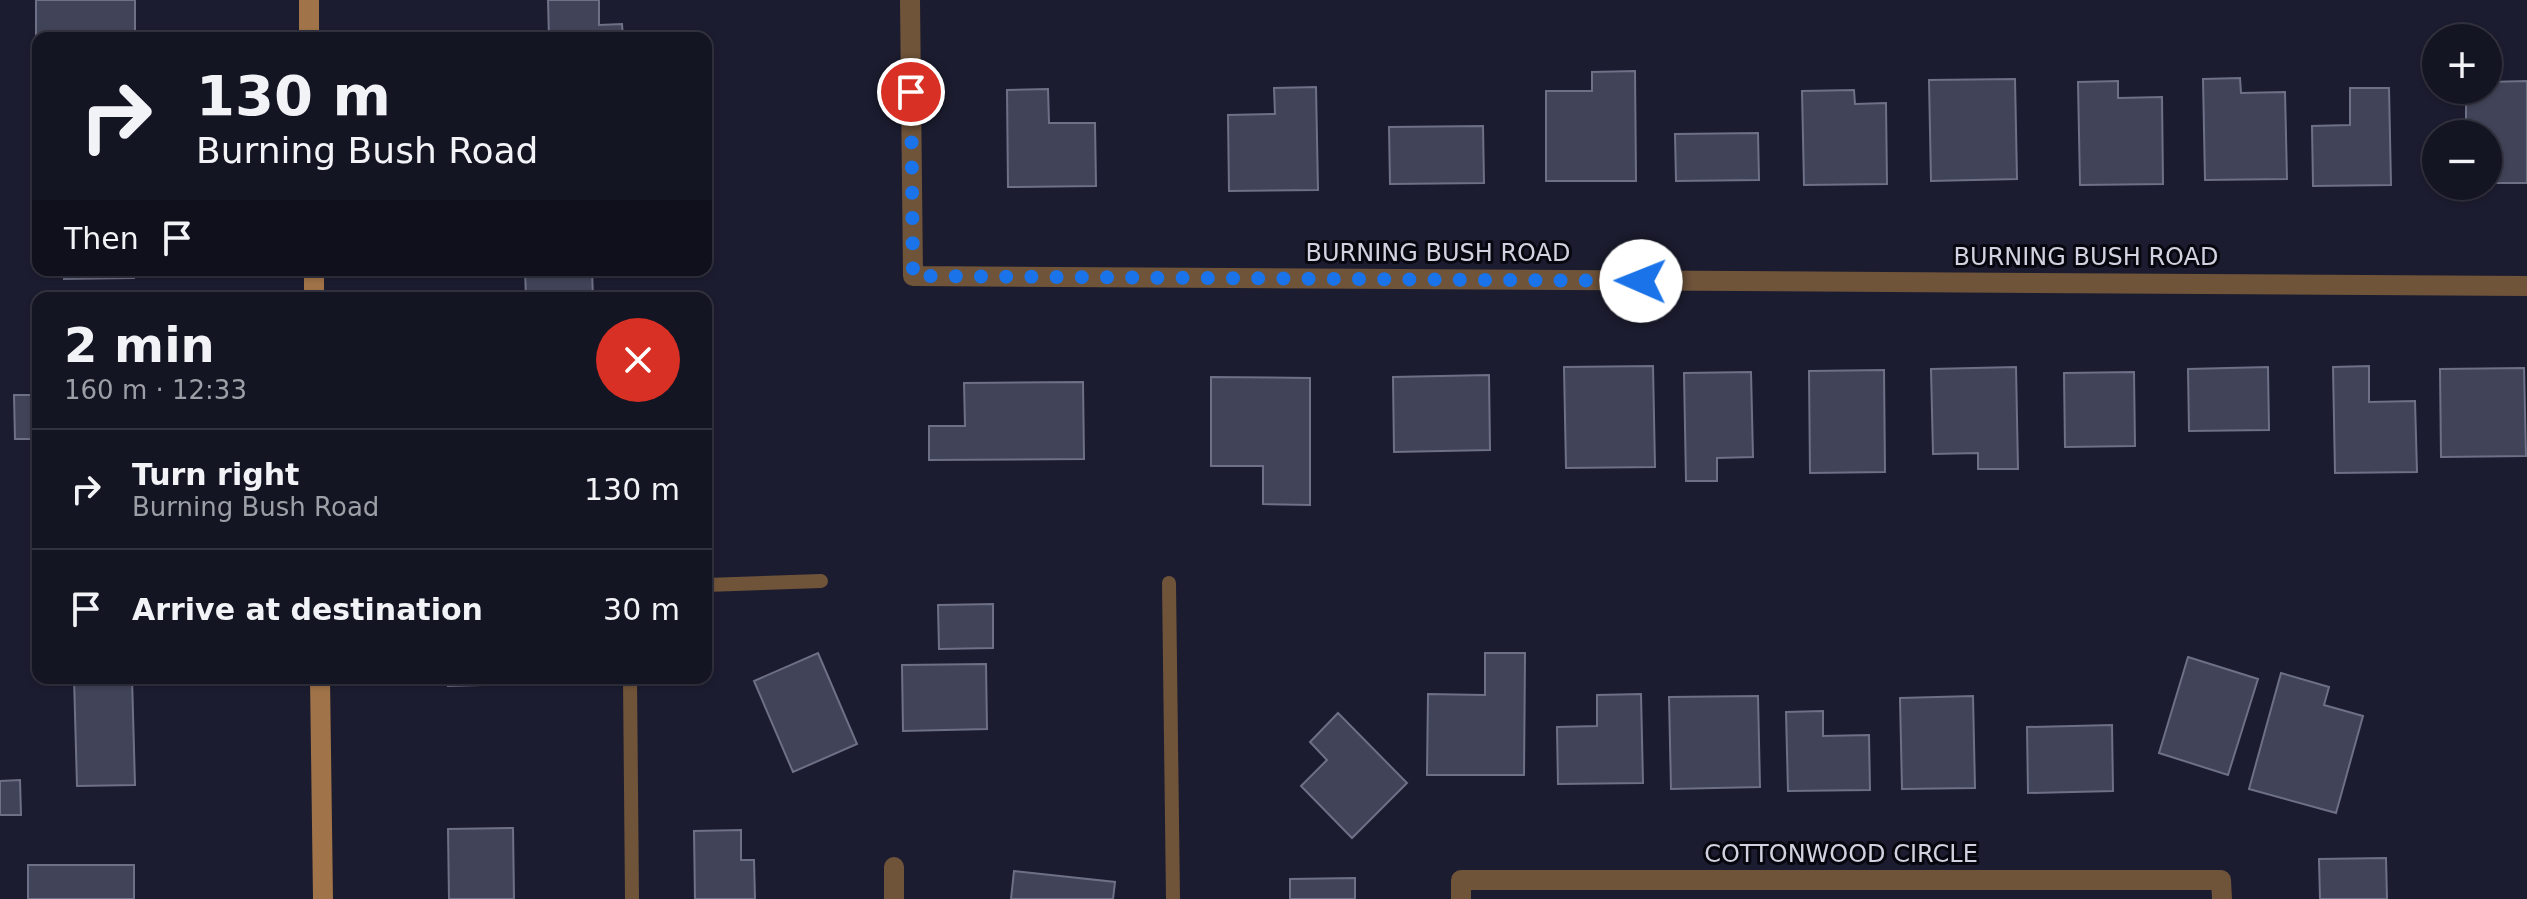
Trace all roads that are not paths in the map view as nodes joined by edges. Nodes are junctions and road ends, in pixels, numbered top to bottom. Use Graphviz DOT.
graph roads {
  1 [pos="309,0"];
  2 [pos="910,0"];
  3 [pos="309,32"];
  4 [pos="2527,286"];
  5 [pos="821,581"];
  6 [pos="1169,583"];
  7 [pos="712,585"];
  8 [pos="320,684"];
  9 [pos="630,684"];
  10 [pos="894,867"];
  11 [pos="323,899"];
  12 [pos="632,899"];
  13 [pos="894,899"];
  14 [pos="1173,899"];
  15 [pos="1461,899"];
  16 [pos="2222,899"];
  1 -- 3 [label="main road"];
  2 -- 4 [label="street, BURNING BUSH ROAD"];
  5 -- 7 [label="lane"];
  6 -- 14 [label="lane"];
  8 -- 11 [label="main road"];
  9 -- 12 [label="lane"];
  10 -- 13 [label="street"];
  15 -- 16 [label="street, COTTONWOOD CIRCLE"];
}
